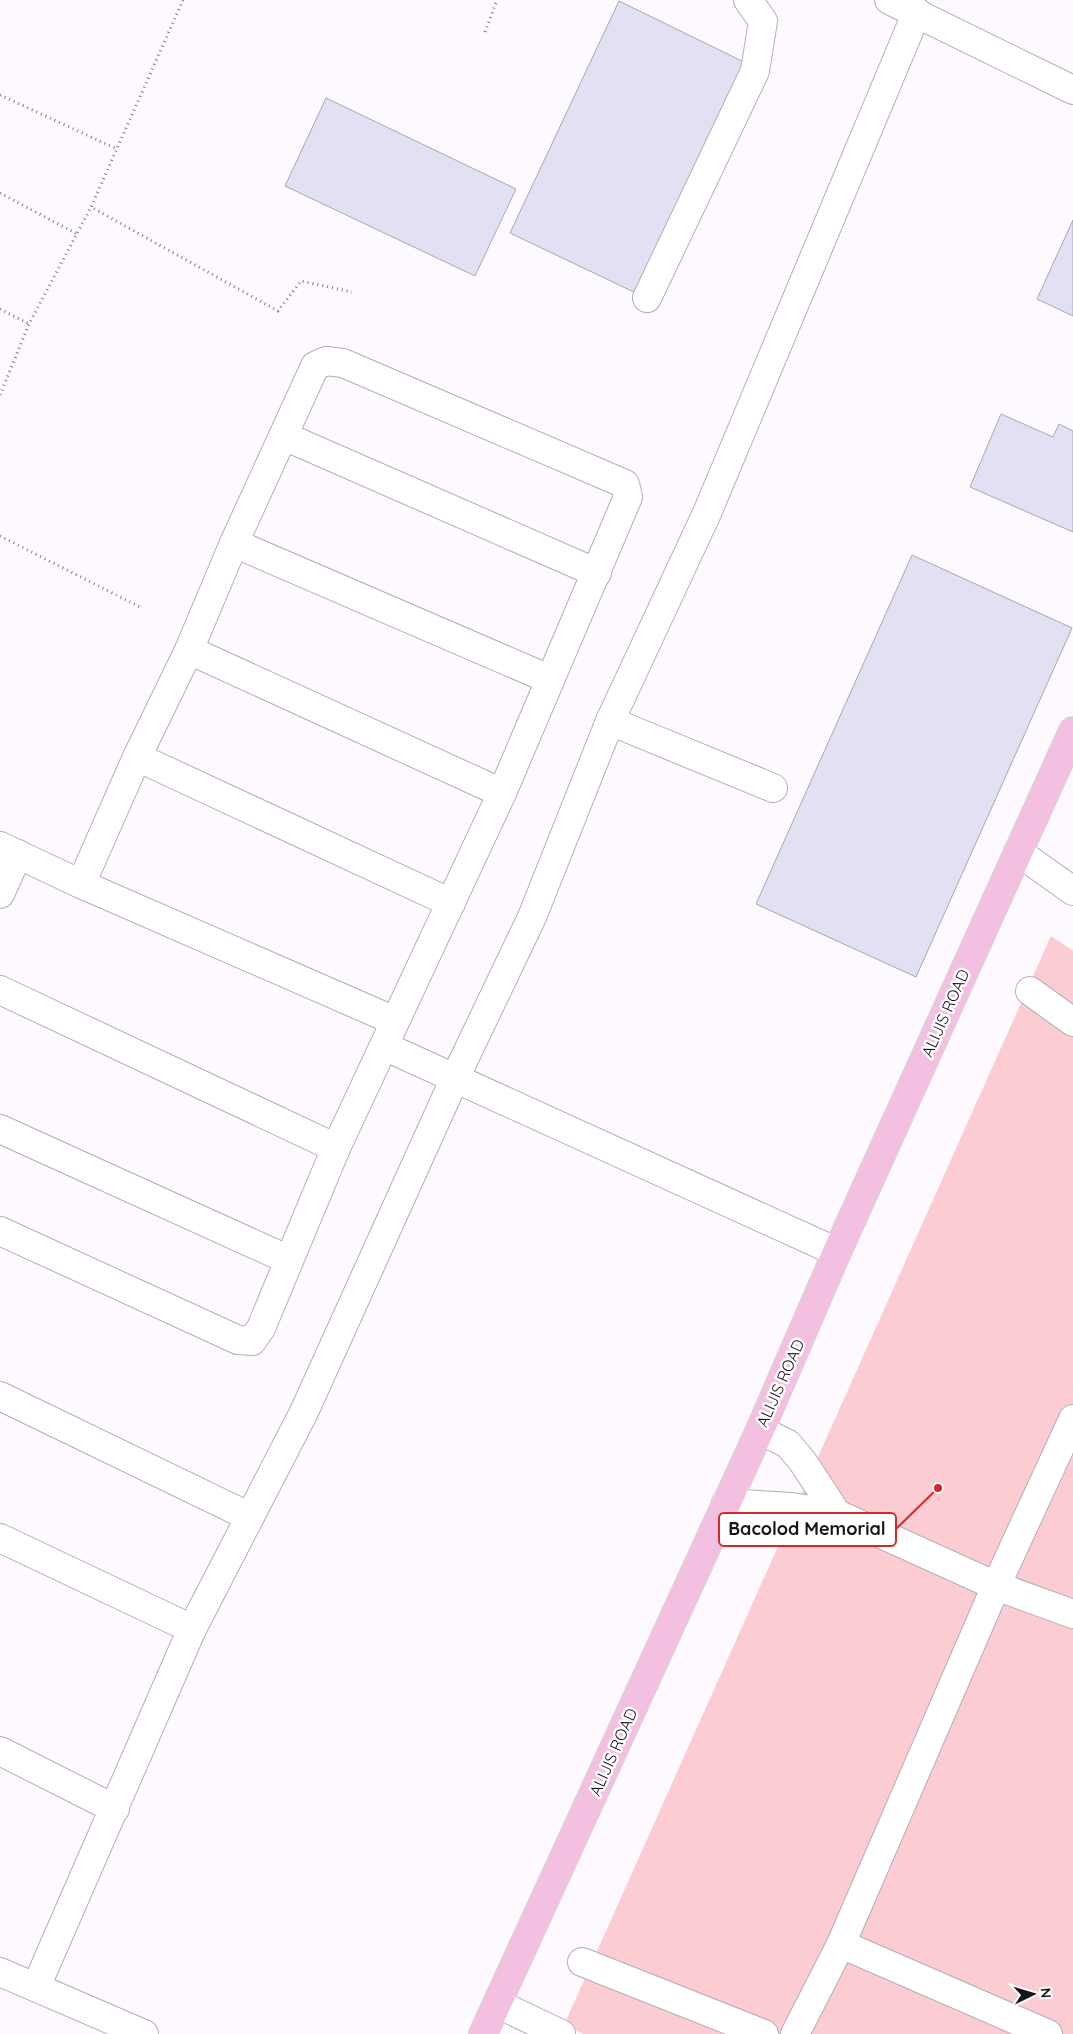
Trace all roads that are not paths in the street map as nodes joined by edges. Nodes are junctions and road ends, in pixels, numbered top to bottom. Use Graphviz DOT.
graph roads {
  1 [pos="748,0"];
  2 [pos="889,0"];
  3 [pos="918,12"];
  4 [pos="1073,90"];
  5 [pos="647,298"];
  6 [pos="284,436"];
  7 [pos="234,544"];
  8 [pos="597,573"];
  9 [pos="189,650"];
  10 [pos="549,679"];
  11 [pos="610,721"];
  12 [pos="1073,730"];
  13 [pos="137,757"];
  14 [pos="773,788"];
  15 [pos="502,793"];
  16 [pos="9,850"];
  17 [pos="1018,852"];
  18 [pos="81,884"];
  19 [pos="1073,891"];
  20 [pos="0,894"];
  21 [pos="451,903"];
  22 [pos="0,990"];
  23 [pos="1030,991"];
  24 [pos="395,1021"];
  25 [pos="1073,1022"];
  26 [pos="384,1046"];
  27 [pos="455,1078"];
  28 [pos="0,1129"];
  29 [pos="336,1148"];
  30 [pos="0,1231"];
  31 [pos="837,1252"];
  32 [pos="288,1260"];
  33 [pos="0,1396"];
  34 [pos="1073,1420"];
  35 [pos="760,1430"];
  36 [pos="1066,1454"];
  37 [pos="726,1503"];
  38 [pos="837,1514"];
  39 [pos="250,1517"];
  40 [pos="0,1538"];
  41 [pos="996,1586"];
  42 [pos="1073,1614"];
  43 [pos="192,1629"];
  44 [pos="0,1751"];
  45 [pos="114,1809"];
  46 [pos="841,1944"];
  47 [pos="582,1962"];
  48 [pos="0,1972"];
  49 [pos="36,1988"];
  50 [pos="498,2004"];
  51 [pos="144,2034"];
  52 [pos="483,2034"];
  53 [pos="561,2034"];
  54 [pos="764,2034"];
  55 [pos="796,2034"];
  56 [pos="1048,2034"];
  1 -- 5 [label="street"];
  2 -- 3 [label="street"];
  3 -- 4 [label="street"];
  3 -- 11 [label="street"];
  6 -- 7 [label="street"];
  6 -- 8 [label="street"];
  6 -- 8 [label="street"];
  7 -- 9 [label="street"];
  7 -- 10 [label="street"];
  8 -- 10 [label="street"];
  9 -- 13 [label="street"];
  9 -- 15 [label="street"];
  10 -- 15 [label="street"];
  11 -- 14 [label="street"];
  11 -- 27 [label="street"];
  12 -- 17 [label="main road, ALIJIS ROAD"];
  13 -- 18 [label="street"];
  13 -- 21 [label="street"];
  15 -- 21 [label="street"];
  16 -- 18 [label="street"];
  16 -- 20 [label="street"];
  17 -- 19 [label="street"];
  17 -- 31 [label="main road, ALIJIS ROAD"];
  18 -- 24 [label="street"];
  21 -- 24 [label="street"];
  22 -- 29 [label="street"];
  23 -- 25 [label="street"];
  24 -- 26 [label="street"];
  26 -- 27 [label="street"];
  26 -- 29 [label="street"];
  27 -- 31 [label="street"];
  27 -- 39 [label="street"];
  28 -- 32 [label="street"];
  29 -- 32 [label="street"];
  30 -- 32 [label="street"];
  31 -- 35 [label="main road, ALIJIS ROAD"];
  33 -- 39 [label="street"];
  34 -- 36 [label="street"];
  35 -- 37 [label="main road, ALIJIS ROAD"];
  35 -- 38 [label="street"];
  36 -- 41 [label="street"];
  37 -- 38 [label="street"];
  37 -- 50 [label="main road, ALIJIS ROAD"];
  38 -- 41 [label="street"];
  39 -- 43 [label="street"];
  40 -- 43 [label="street"];
  41 -- 42 [label="street"];
  41 -- 46 [label="street"];
  43 -- 45 [label="street"];
  44 -- 45 [label="street"];
  45 -- 49 [label="street"];
  46 -- 55 [label="street"];
  46 -- 56 [label="street"];
  47 -- 54 [label="street"];
  48 -- 49 [label="street"];
  49 -- 51 [label="street"];
  50 -- 52 [label="main road, ALIJIS ROAD"];
  50 -- 53 [label="street"];
}
